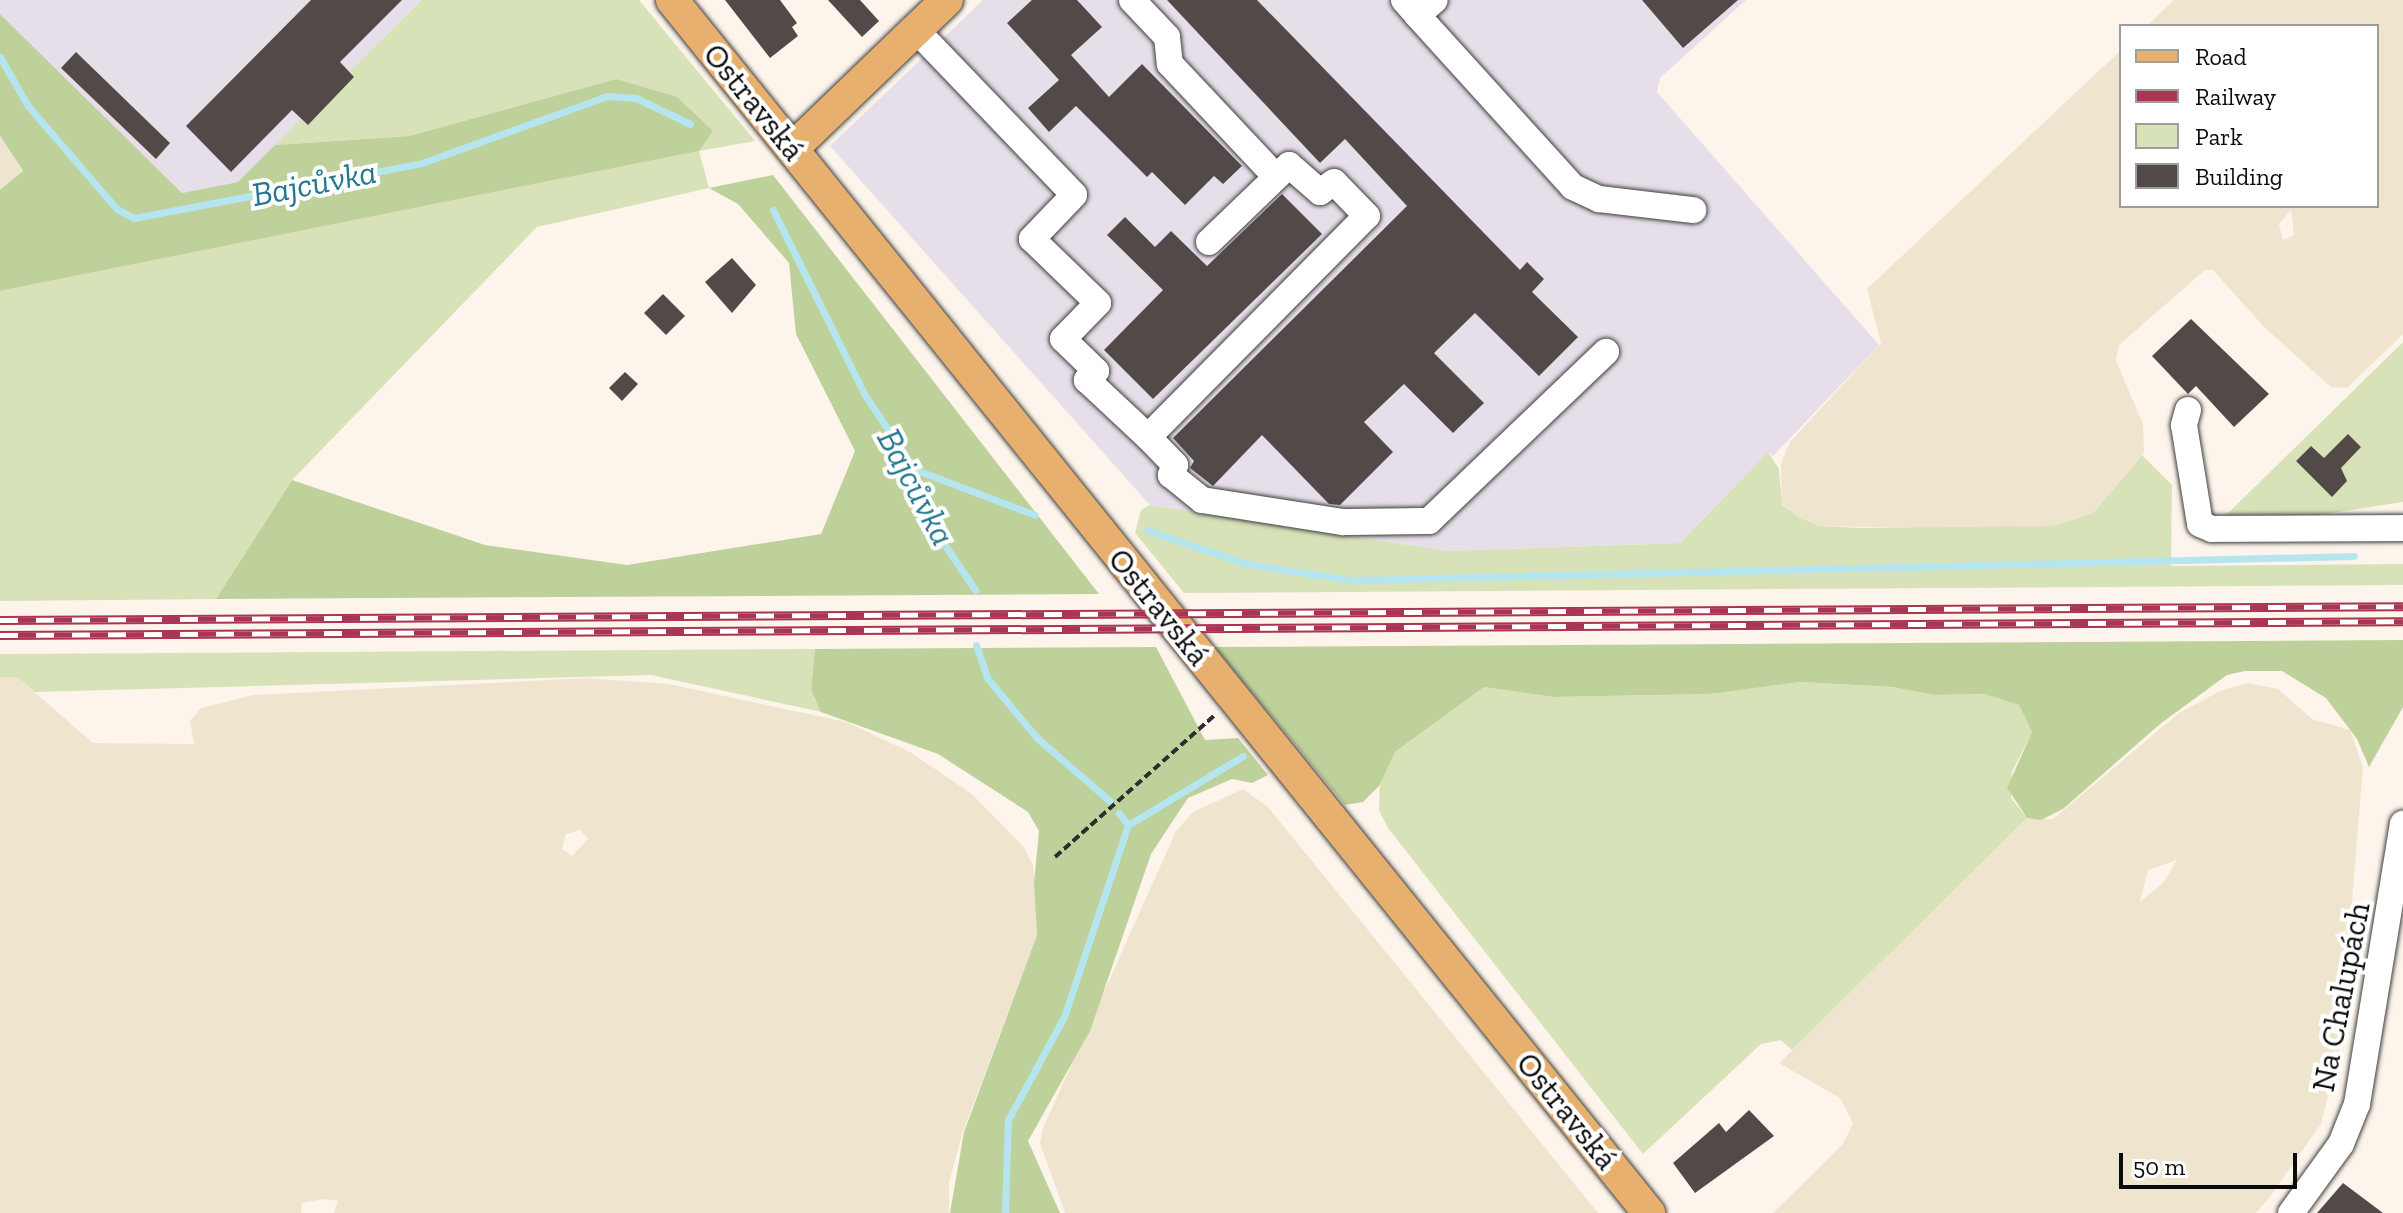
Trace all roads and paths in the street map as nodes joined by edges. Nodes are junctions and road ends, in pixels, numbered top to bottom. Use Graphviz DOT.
graph roads {
  1 [pos="672,0"];
  2 [pos="947,0"];
  3 [pos="1132,0"];
  4 [pos="1419,5"];
  5 [pos="916,30"];
  6 [pos="792,149"];
  7 [pos="1276,177"];
  8 [pos="1693,210"];
  9 [pos="1209,242"];
  10 [pos="1606,352"];
  11 [pos="2188,410"];
  12 [pos="1148,437"];
  13 [pos="2403,528"];
  14 [pos="1234,699"];
  15 [pos="2403,824"];
  16 [pos="1055,857"];
  17 [pos="1649,1213"];
  18 [pos="2291,1213"];
  1 -- 6 [label="main road, Ostravská"];
  2 -- 5 [label="main road"];
  3 -- 7 [label="street"];
  4 -- 8 [label="street"];
  5 -- 6 [label="main road"];
  5 -- 12 [label="street"];
  6 -- 14 [label="main road, Ostravská"];
  7 -- 9 [label="street"];
  7 -- 12 [label="street"];
  10 -- 12 [label="street"];
  11 -- 13 [label="street"];
  14 -- 16 [label="path"];
  14 -- 17 [label="main road, Ostravská"];
  15 -- 18 [label="street, Na Chalupách"];
}
